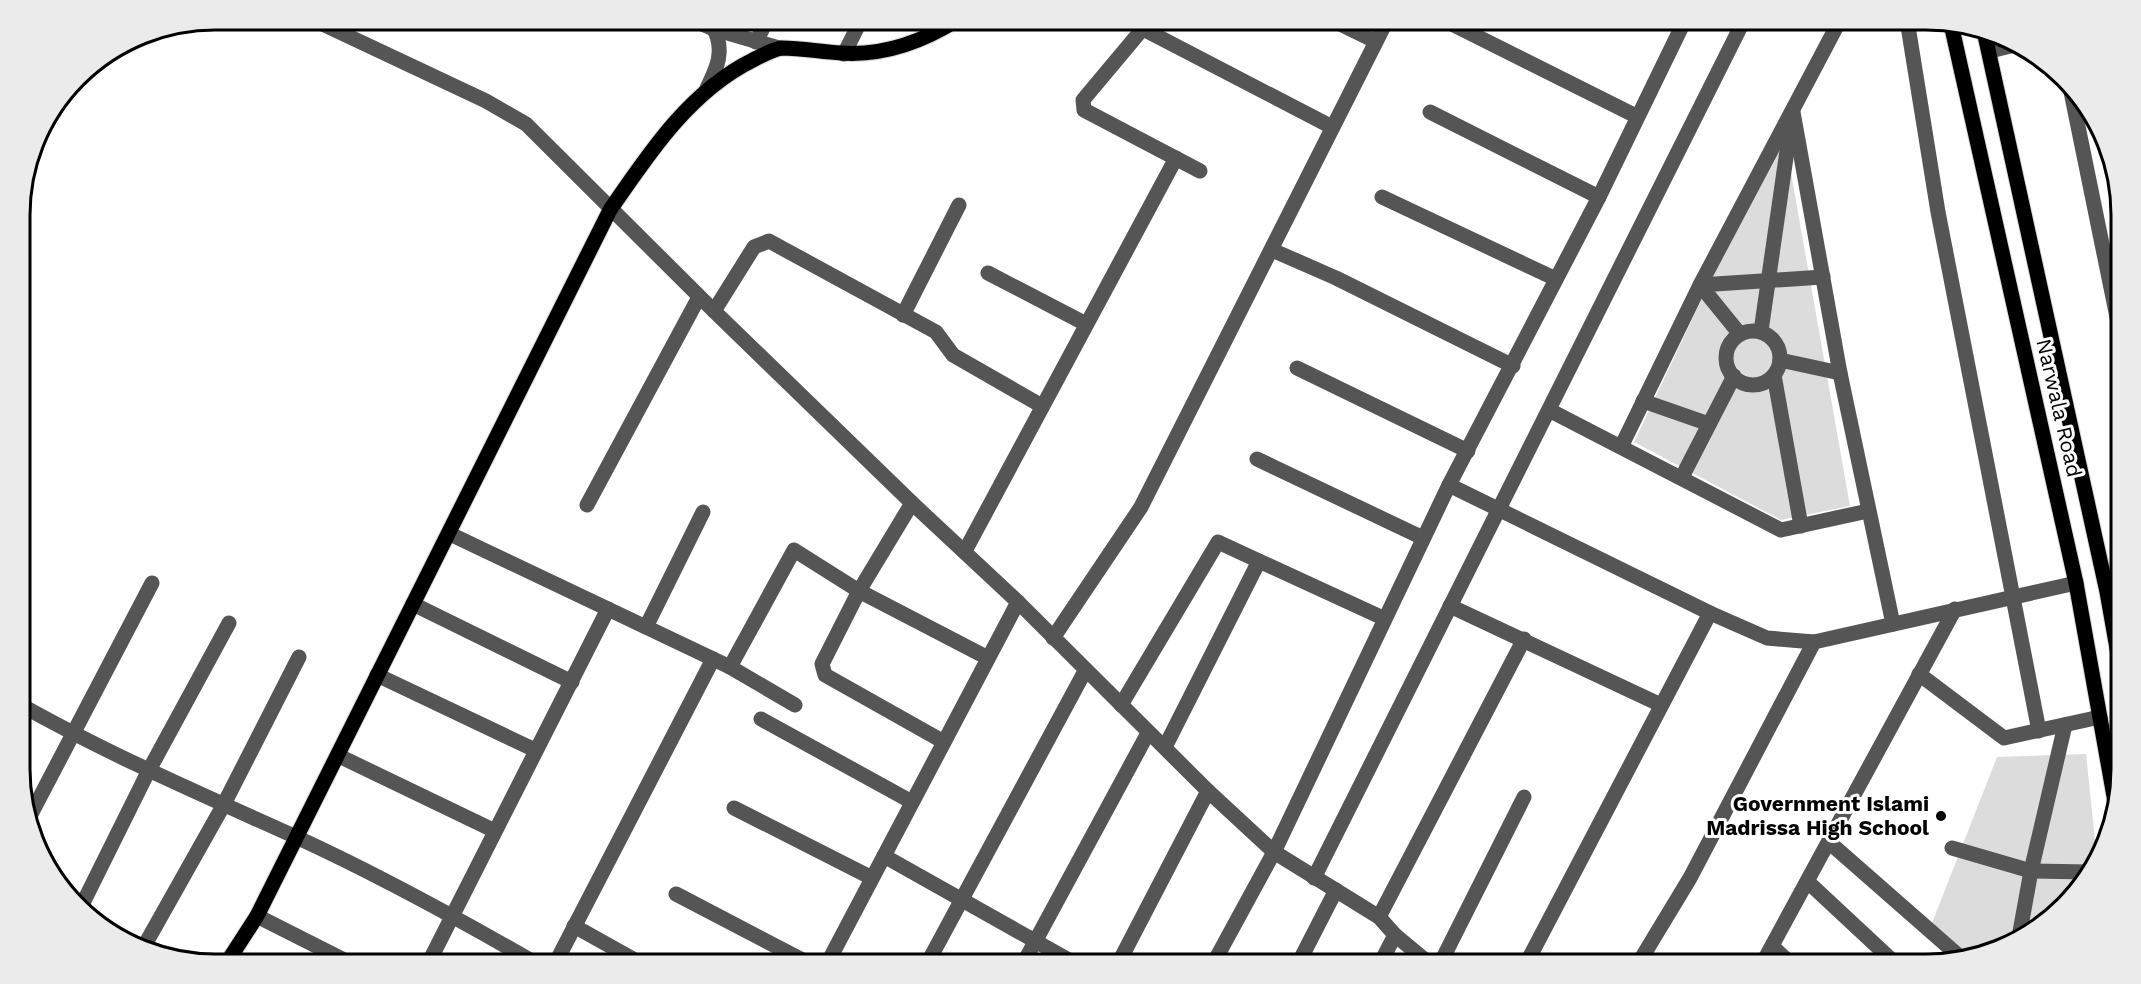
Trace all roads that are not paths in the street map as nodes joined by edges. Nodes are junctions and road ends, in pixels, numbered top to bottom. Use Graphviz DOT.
graph roads {
  1 [pos="335,30"];
  2 [pos="714,30"];
  3 [pos="717,30"];
  4 [pos="761,30"];
  5 [pos="856,30"];
  6 [pos="937,30"];
  7 [pos="1141,30"];
  8 [pos="1157,30"];
  9 [pos="1352,30"];
  10 [pos="1381,30"];
  11 [pos="1464,30"];
  12 [pos="1680,30"];
  13 [pos="1739,30"];
  14 [pos="1835,30"];
  15 [pos="1909,30"];
  16 [pos="1953,32"];
  17 [pos="1987,40"];
  18 [pos="1375,41"];
  19 [pos="756,42"];
  20 [pos="779,48"];
  21 [pos="2004,48"];
  22 [pos="1990,51"];
  23 [pos="844,54"];
  24 [pos="707,88"];
  25 [pos="2073,102"];
  26 [pos="1430,112"];
  27 [pos="1792,112"];
  28 [pos="1636,116"];
  29 [pos="1332,127"];
  30 [pos="1176,158"];
  31 [pos="1200,171"];
  32 [pos="1382,197"];
  33 [pos="1599,197"];
  34 [pos="960,205"];
  35 [pos="610,210"];
  36 [pos="1272,250"];
  37 [pos="988,273"];
  38 [pos="1823,277"];
  39 [pos="1556,279"];
  40 [pos="1767,280"];
  41 [pos="1700,285"];
  42 [pos="2111,288"];
  43 [pos="699,297"];
  44 [pos="714,311"];
  45 [pos="903,315"];
  46 [pos="1086,324"];
  47 [pos="1761,331"];
  48 [pos="1739,333"];
  49 [pos="1513,366"];
  50 [pos="1297,368"];
  51 [pos="1777,368"];
  52 [pos="1840,373"];
  53 [pos="1734,376"];
  54 [pos="1643,401"];
  55 [pos="1042,406"];
  56 [pos="1549,410"];
  57 [pos="1709,424"];
  58 [pos="1622,445"];
  59 [pos="1468,451"];
  60 [pos="1257,459"];
  61 [pos="1682,477"];
  62 [pos="1449,485"];
  63 [pos="912,503"];
  64 [pos="587,505"];
  65 [pos="1498,510"];
  66 [pos="1868,511"];
  67 [pos="703,512"];
  68 [pos="1801,526"];
  69 [pos="450,534"];
  70 [pos="1423,538"];
  71 [pos="965,551"];
  72 [pos="1259,561"];
  73 [pos="2076,582"];
  74 [pos="152,583"];
  75 [pos="860,591"];
  76 [pos="2012,596"];
  77 [pos="1018,602"];
  78 [pos="413,604"];
  79 [pos="1449,606"];
  80 [pos="608,609"];
  81 [pos="1955,609"];
  82 [pos="1710,613"];
  83 [pos="2111,617"];
  84 [pos="1383,618"];
  85 [pos="229,623"];
  86 [pos="1893,624"];
  87 [pos="646,627"];
  88 [pos="1053,638"];
  89 [pos="1524,639"];
  90 [pos="1814,642"];
  91 [pos="299,657"];
  92 [pos="988,658"];
  93 [pos="712,659"];
  94 [pos="730,667"];
  95 [pos="1085,671"];
  96 [pos="1919,674"];
  97 [pos="377,675"];
  98 [pos="572,682"];
  99 [pos="795,705"];
  100 [pos="1121,705"];
  101 [pos="1661,705"];
  102 [pos="30,710"];
  103 [pos="2100,717"];
  104 [pos="761,719"];
  105 [pos="2065,725"];
  106 [pos="2039,731"];
  107 [pos="1148,733"];
  108 [pos="73,734"];
  109 [pos="944,742"];
  110 [pos="1165,747"];
  111 [pos="535,750"];
  112 [pos="339,756"];
  113 [pos="148,772"];
  114 [pos="2110,776"];
  115 [pos="1208,791"];
  116 [pos="1524,797"];
  117 [pos="912,802"];
  118 [pos="223,806"];
  119 [pos="34,808"];
  120 [pos="734,808"];
  121 [pos="495,831"];
  122 [pos="296,838"];
  123 [pos="1830,843"];
  124 [pos="1952,848"];
  125 [pos="1274,852"];
  126 [pos="884,856"];
  127 [pos="2031,871"];
  128 [pos="2080,872"];
  129 [pos="872,878"];
  130 [pos="1314,878"];
  131 [pos="1808,882"];
  132 [pos="1336,890"];
  133 [pos="676,894"];
  134 [pos="84,900"];
  135 [pos="962,900"];
  136 [pos="257,916"];
  137 [pos="454,916"];
  138 [pos="1379,917"];
  139 [pos="574,926"];
  140 [pos="2021,928"];
  141 [pos="1395,935"];
  142 [pos="147,941"];
  143 [pos="1035,942"];
  144 [pos="1773,947"];
  145 [pos="1954,951"];
  146 [pos="232,954"];
  147 [pos="332,954"];
  148 [pos="433,954"];
  149 [pos="520,954"];
  150 [pos="560,954"];
  151 [pos="624,954"];
  152 [pos="791,954"];
  153 [pos="832,954"];
  154 [pos="932,954"];
  155 [pos="1028,954"];
  156 [pos="1057,954"];
  157 [pos="1123,954"];
  158 [pos="1218,954"];
  159 [pos="1303,954"];
  160 [pos="1385,954"];
  161 [pos="1418,954"];
  162 [pos="1445,954"];
  163 [pos="1531,954"];
  164 [pos="1644,954"];
  165 [pos="1768,954"];
  166 [pos="1780,954"];
  167 [pos="1885,954"];
  1 -- 35 [label="street"];
  2 -- 24 [label="street"];
  3 -- 19 [label="street"];
  4 -- 19 [label="street"];
  5 -- 23 [label="street"];
  6 -- 23 [label="main road"];
  7 -- 30 [label="street"];
  8 -- 29 [label="street"];
  9 -- 18 [label="street"];
  10 -- 18 [label="street"];
  11 -- 28 [label="street"];
  12 -- 28 [label="street"];
  13 -- 56 [label="street"];
  14 -- 27 [label="street"];
  15 -- 76 [label="street"];
  16 -- 73 [label="main road, Narwala Road"];
  17 -- 22 [label="main road, Narwala Road"];
  18 -- 29 [label="street"];
  19 -- 20 [label="street"];
  20 -- 23 [label="main road"];
  20 -- 24 [label="main road"];
  21 -- 22 [label="street"];
  22 -- 83 [label="main road, Narwala Road"];
  24 -- 35 [label="main road"];
  25 -- 42 [label="street"];
  26 -- 33 [label="street"];
  27 -- 38 [label="street"];
  27 -- 40 [label="street"];
  27 -- 41 [label="street"];
  28 -- 33 [label="street"];
  29 -- 36 [label="street"];
  30 -- 31 [label="street"];
  30 -- 46 [label="street"];
  32 -- 39 [label="street"];
  33 -- 39 [label="street"];
  34 -- 45 [label="street"];
  35 -- 43 [label="street"];
  35 -- 69 [label="main road"];
  36 -- 49 [label="street"];
  36 -- 88 [label="street"];
  37 -- 46 [label="street"];
  38 -- 40 [label="street"];
  38 -- 52 [label="street"];
  39 -- 49 [label="street"];
  40 -- 41 [label="street"];
  40 -- 47 [label="street"];
  41 -- 48 [label="street"];
  41 -- 54 [label="street"];
  43 -- 44 [label="street"];
  43 -- 64 [label="street"];
  44 -- 45 [label="street"];
  44 -- 63 [label="street"];
  45 -- 55 [label="street"];
  46 -- 55 [label="street"];
  47 -- 48 [label="street"];
  47 -- 51 [label="street"];
  48 -- 53 [label="street"];
  49 -- 59 [label="street"];
  50 -- 59 [label="street"];
  51 -- 52 [label="street"];
  51 -- 53 [label="street"];
  51 -- 68 [label="street"];
  52 -- 66 [label="street"];
  53 -- 57 [label="street"];
  54 -- 57 [label="street"];
  54 -- 58 [label="street"];
  55 -- 71 [label="street"];
  56 -- 58 [label="street"];
  56 -- 65 [label="street"];
  57 -- 61 [label="street"];
  58 -- 61 [label="street"];
  59 -- 62 [label="street"];
  60 -- 70 [label="street"];
  61 -- 68 [label="street"];
  62 -- 65 [label="street"];
  62 -- 70 [label="street"];
  63 -- 71 [label="street"];
  63 -- 75 [label="street"];
  65 -- 79 [label="street"];
  65 -- 82 [label="street"];
  66 -- 68 [label="street"];
  66 -- 86 [label="street"];
  67 -- 87 [label="street"];
  69 -- 78 [label="main road"];
  69 -- 80 [label="street"];
  70 -- 84 [label="street"];
  71 -- 77 [label="street"];
  72 -- 84 [label="street"];
  72 -- 100 [label="street"];
  72 -- 110 [label="street"];
  73 -- 76 [label="street"];
  73 -- 103 [label="main road, Narwala Road"];
  74 -- 108 [label="street"];
  75 -- 92 [label="street"];
  75 -- 94 [label="street"];
  75 -- 109 [label="street"];
  76 -- 81 [label="street"];
  76 -- 106 [label="street"];
  77 -- 88 [label="street"];
  77 -- 92 [label="street"];
  78 -- 97 [label="main road"];
  78 -- 98 [label="street"];
  79 -- 89 [label="street"];
  79 -- 130 [label="street"];
  80 -- 87 [label="street"];
  80 -- 98 [label="street"];
  81 -- 86 [label="street"];
  81 -- 96 [label="street"];
  82 -- 90 [label="street"];
  82 -- 101 [label="street"];
  84 -- 125 [label="street"];
  85 -- 113 [label="street"];
  86 -- 90 [label="street"];
  87 -- 93 [label="street"];
  88 -- 95 [label="street"];
  89 -- 101 [label="street"];
  89 -- 138 [label="street"];
  90 -- 164 [label="street"];
  91 -- 118 [label="street"];
  92 -- 109 [label="street"];
  93 -- 94 [label="street"];
  93 -- 139 [label="street"];
  94 -- 99 [label="street"];
  95 -- 100 [label="street"];
  95 -- 135 [label="street"];
  96 -- 106 [label="street"];
  96 -- 123 [label="street"];
  97 -- 111 [label="street"];
  97 -- 112 [label="main road"];
  98 -- 111 [label="street"];
  100 -- 107 [label="street"];
  101 -- 163 [label="street"];
  102 -- 108 [label="street"];
  103 -- 105 [label="street"];
  103 -- 114 [label="main road, Narwala Road"];
  104 -- 117 [label="street"];
  105 -- 106 [label="street"];
  105 -- 127 [label="street"];
  107 -- 110 [label="street"];
  107 -- 143 [label="street"];
  108 -- 113 [label="street"];
  108 -- 119 [label="street"];
  109 -- 117 [label="street"];
  110 -- 115 [label="street"];
  111 -- 121 [label="street"];
  112 -- 121 [label="street"];
  112 -- 122 [label="main road"];
  113 -- 118 [label="street"];
  113 -- 134 [label="street"];
  115 -- 125 [label="street"];
  115 -- 157 [label="street"];
  116 -- 162 [label="street"];
  117 -- 126 [label="street"];
  118 -- 122 [label="street"];
  118 -- 142 [label="street"];
  120 -- 129 [label="street"];
  121 -- 137 [label="street"];
  122 -- 136 [label="main road"];
  122 -- 137 [label="street"];
  123 -- 131 [label="street"];
  123 -- 145 [label="street"];
  124 -- 127 [label="street"];
  125 -- 130 [label="street"];
  125 -- 158 [label="street"];
  126 -- 129 [label="street"];
  126 -- 135 [label="street"];
  127 -- 128 [label="street"];
  127 -- 140 [label="street"];
  129 -- 153 [label="street"];
  130 -- 132 [label="street"];
  131 -- 144 [label="street"];
  131 -- 167 [label="street"];
  132 -- 138 [label="street"];
  132 -- 159 [label="street"];
  133 -- 152 [label="street"];
  135 -- 143 [label="street"];
  135 -- 154 [label="street"];
  136 -- 146 [label="main road"];
  136 -- 147 [label="street"];
  137 -- 148 [label="street"];
  137 -- 149 [label="street"];
  138 -- 141 [label="street"];
  139 -- 150 [label="street"];
  139 -- 151 [label="street"];
  141 -- 160 [label="street"];
  141 -- 161 [label="street"];
  143 -- 155 [label="street"];
  143 -- 156 [label="street"];
  144 -- 165 [label="street"];
  144 -- 166 [label="street"];
}
